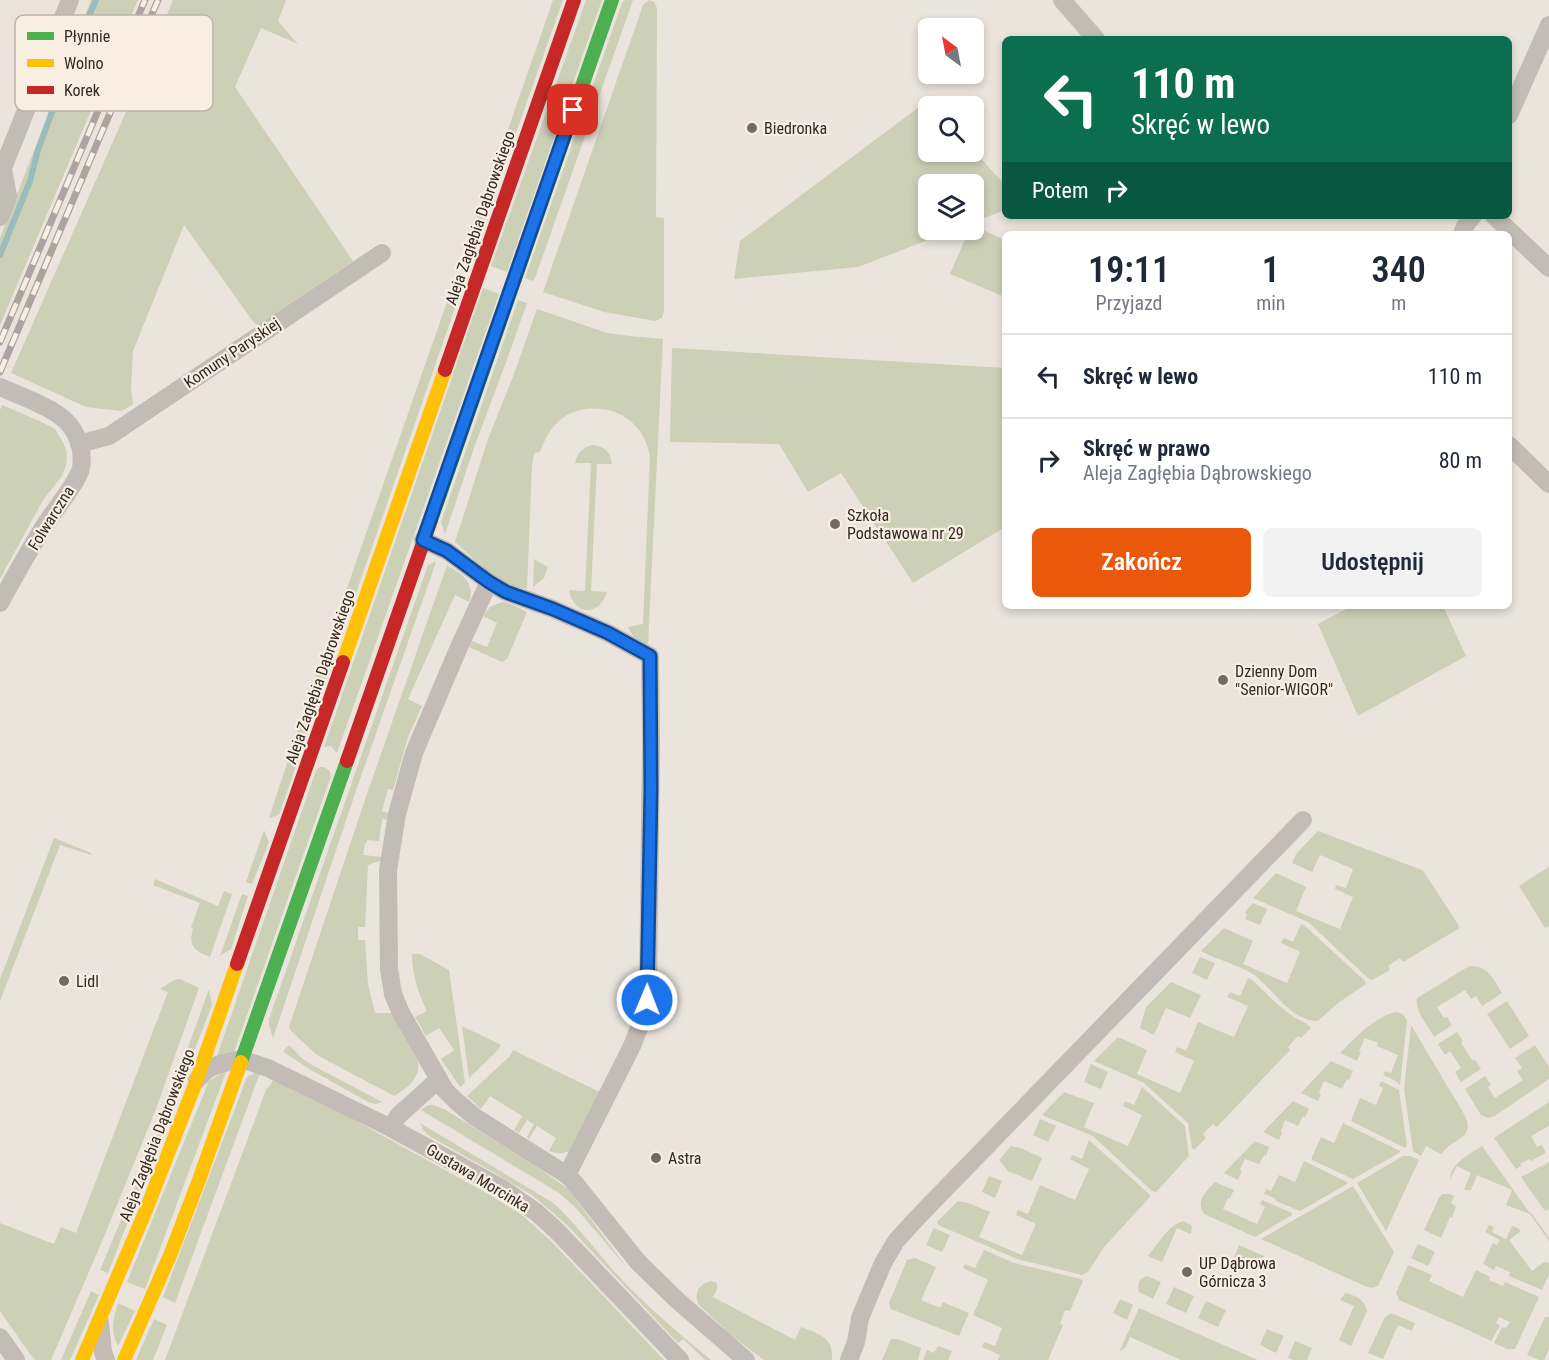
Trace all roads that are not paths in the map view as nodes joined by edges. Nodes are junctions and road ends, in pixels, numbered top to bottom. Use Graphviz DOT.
graph roads {
  1 [pos="574,0"];
  2 [pos="612,0"];
  3 [pos="1062,0"];
  4 [pos="1549,26"];
  5 [pos="1093,36"];
  6 [pos="1512,108"];
  7 [pos="24,111"];
  8 [pos="0,217"];
  9 [pos="1512,234"];
  10 [pos="382,253"];
  11 [pos="1549,268"];
  12 [pos="0,387"];
  13 [pos="76,437"];
  14 [pos="1512,448"];
  15 [pos="1549,484"];
  16 [pos="423,540"];
  17 [pos="489,582"];
  18 [pos="0,603"];
  19 [pos="307,764"];
  20 [pos="342,776"];
  21 [pos="1303,820"];
  22 [pos="241,1059"];
  23 [pos="439,1079"];
  24 [pos="196,1082"];
  25 [pos="391,1128"];
  26 [pos="567,1175"];
  27 [pos="100,1321"];
  28 [pos="0,1337"];
  29 [pos="16,1360"];
  30 [pos="82,1360"];
  31 [pos="106,1360"];
  32 [pos="124,1360"];
  33 [pos="680,1360"];
  34 [pos="746,1360"];
  35 [pos="849,1360"];
  1 -- 19 [label="street, Aleja Zagłębia Dąbrowskiego"];
  2 -- 16 [label="street"];
  3 -- 5 [label="street"];
  4 -- 6 [label="street"];
  7 -- 8 [label="street"];
  9 -- 11 [label="street"];
  10 -- 13 [label="street, Komuny Paryskiej"];
  12 -- 13 [label="street"];
  13 -- 18 [label="street, Folwarczna"];
  14 -- 15 [label="street"];
  16 -- 17 [label="street"];
  16 -- 20 [label="street"];
  17 -- 23 [label="street"];
  17 -- 26 [label="street"];
  19 -- 20 [label="street"];
  19 -- 24 [label="street, Aleja Zagłębia Dąbrowskiego"];
  20 -- 22 [label="street"];
  21 -- 35 [label="street"];
  22 -- 24 [label="street"];
  22 -- 25 [label="street, Gustawa Morcinka"];
  22 -- 32 [label="street"];
  23 -- 25 [label="street"];
  23 -- 26 [label="street"];
  24 -- 27 [label="street, Aleja Zagłębia Dąbrowskiego"];
  25 -- 33 [label="street, Gustawa Morcinka"];
  26 -- 34 [label="street"];
  27 -- 30 [label="street, Aleja Zagłębia Dąbrowskiego"];
  27 -- 31 [label="street"];
  28 -- 29 [label="street"];
}
